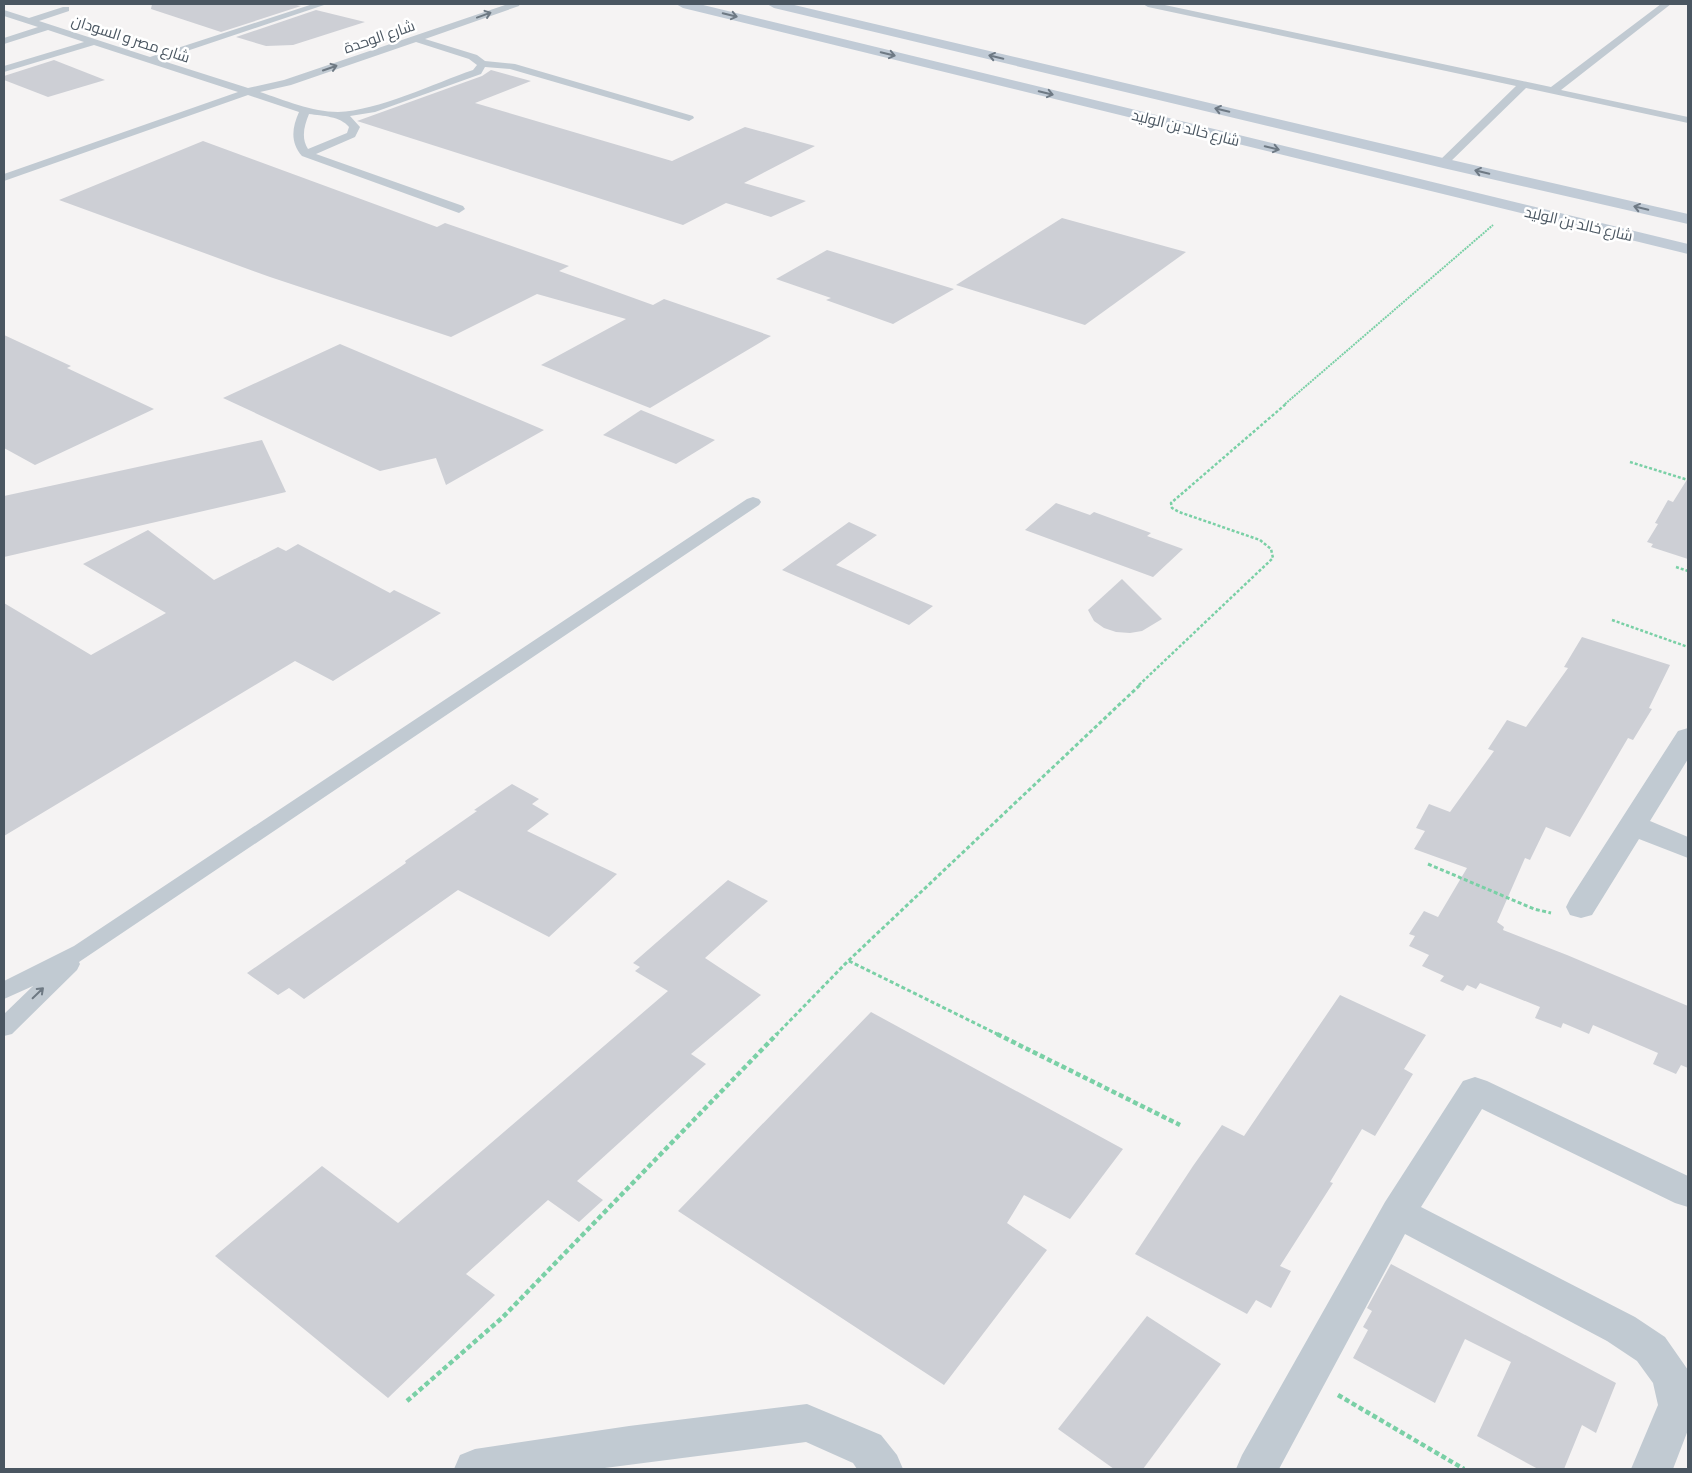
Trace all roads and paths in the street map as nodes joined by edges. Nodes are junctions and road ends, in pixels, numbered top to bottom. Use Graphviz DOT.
graph roads {
  1 [pos="322,4"];
  2 [pos="487,4"];
  3 [pos="516,4"];
  4 [pos="683,4"];
  5 [pos="774,4"];
  6 [pos="1148,4"];
  7 [pos="1666,4"];
  8 [pos="66,9"];
  9 [pos="4,13"];
  10 [pos="29,21"];
  11 [pos="49,27"];
  12 [pos="417,39"];
  13 [pos="4,41"];
  14 [pos="94,42"];
  15 [pos="114,48"];
  16 [pos="96,54"];
  17 [pos="150,60"];
  18 [pos="482,64"];
  19 [pos="4,69"];
  20 [pos="1523,84"];
  21 [pos="250,91"];
  22 [pos="1553,91"];
  23 [pos="305,110"];
  24 [pos="337,115"];
  25 [pos="688,118"];
  26 [pos="1688,120"];
  27 [pos="306,154"];
  28 [pos="1442,163"];
  29 [pos="4,178"];
  30 [pos="1514,207"];
  31 [pos="459,208"];
  32 [pos="1688,219"];
  33 [pos="1688,249"];
  34 [pos="1630,462"];
  35 [pos="1688,480"];
  36 [pos="753,502"];
  37 [pos="1676,567"];
  38 [pos="1688,571"];
  39 [pos="1612,620"];
  40 [pos="1688,647"];
  41 [pos="1688,737"];
  42 [pos="1633,825"];
  43 [pos="1688,848"];
  44 [pos="1428,864"];
  45 [pos="1581,907"];
  46 [pos="82,951"];
  47 [pos="848,961"];
  48 [pos="4,991"];
  49 [pos="4,1028"];
  50 [pos="1180,1124"];
  51 [pos="1688,1192"];
  52 [pos="1398,1213"];
  53 [pos="1308,1378"];
  54 [pos="407,1401"];
  55 [pos="491,1468"];
  56 [pos="882,1469"];
  57 [pos="1257,1469"];
  58 [pos="1464,1469"];
  59 [pos="1652,1469"];
  1 -- 17 [label="lane"];
  2 -- 21 [label="lane, شارع الوحدة"];
  12 -- 3 [label="lane, شارع الوحدة, one-way"];
  4 -- 30 [label="main road, شارع خالد بن الوليد, one-way"];
  28 -- 5 [label="main road, شارع خالد بن الوليد, one-way"];
  6 -- 20 [label="lane"];
  7 -- 22 [label="lane"];
  8 -- 10 [label="lane"];
  9 -- 10 [label="lane, شارع مصر و السودان"];
  10 -- 11 [label="lane, شارع مصر و السودان"];
  11 -- 13 [label="lane"];
  11 -- 14 [label="lane, شارع مصر و السودان"];
  12 -- 18 [label="lane"];
  21 -- 12 [label="lane, شارع الوحدة, one-way"];
  14 -- 15 [label="lane, شارع مصر و السودان"];
  14 -- 19 [label="lane"];
  15 -- 16 [label="lane"];
  15 -- 17 [label="lane, شارع مصر و السودان"];
  17 -- 21 [label="lane, شارع مصر و السودان"];
  18 -- 24 [label="lane, شارع مصر و السودان"];
  18 -- 25 [label="lane"];
  20 -- 22 [label="lane"];
  20 -- 28 [label="lane"];
  21 -- 23 [label="lane, شارع مصر و السودان"];
  21 -- 29 [label="lane, شارع الوحدة"];
  22 -- 26 [label="lane"];
  23 -- 24 [label="lane, شارع مصر و السودان"];
  23 -- 27 [label="lane"];
  24 -- 27 [label="lane"];
  27 -- 31 [label="lane"];
  32 -- 28 [label="main road, شارع خالد بن الوليد, one-way"];
  30 -- 33 [label="main road, شارع خالد بن الوليد"];
  30 -- 47 [label="path"];
  34 -- 35 [label="path"];
  36 -- 46 [label="lane"];
  37 -- 38 [label="path"];
  39 -- 40 [label="path"];
  41 -- 42 [label="street"];
  42 -- 43 [label="street"];
  42 -- 45 [label="street"];
  44 -- 45 [label="path"];
  46 -- 48 [label="lane"];
  49 -- 46 [label="lane, one-way"];
  47 -- 50 [label="path"];
  47 -- 54 [label="path"];
  51 -- 52 [label="street"];
  52 -- 53 [label="street"];
  52 -- 59 [label="street"];
  53 -- 57 [label="street"];
  53 -- 58 [label="path"];
  55 -- 56 [label="street"];
}
